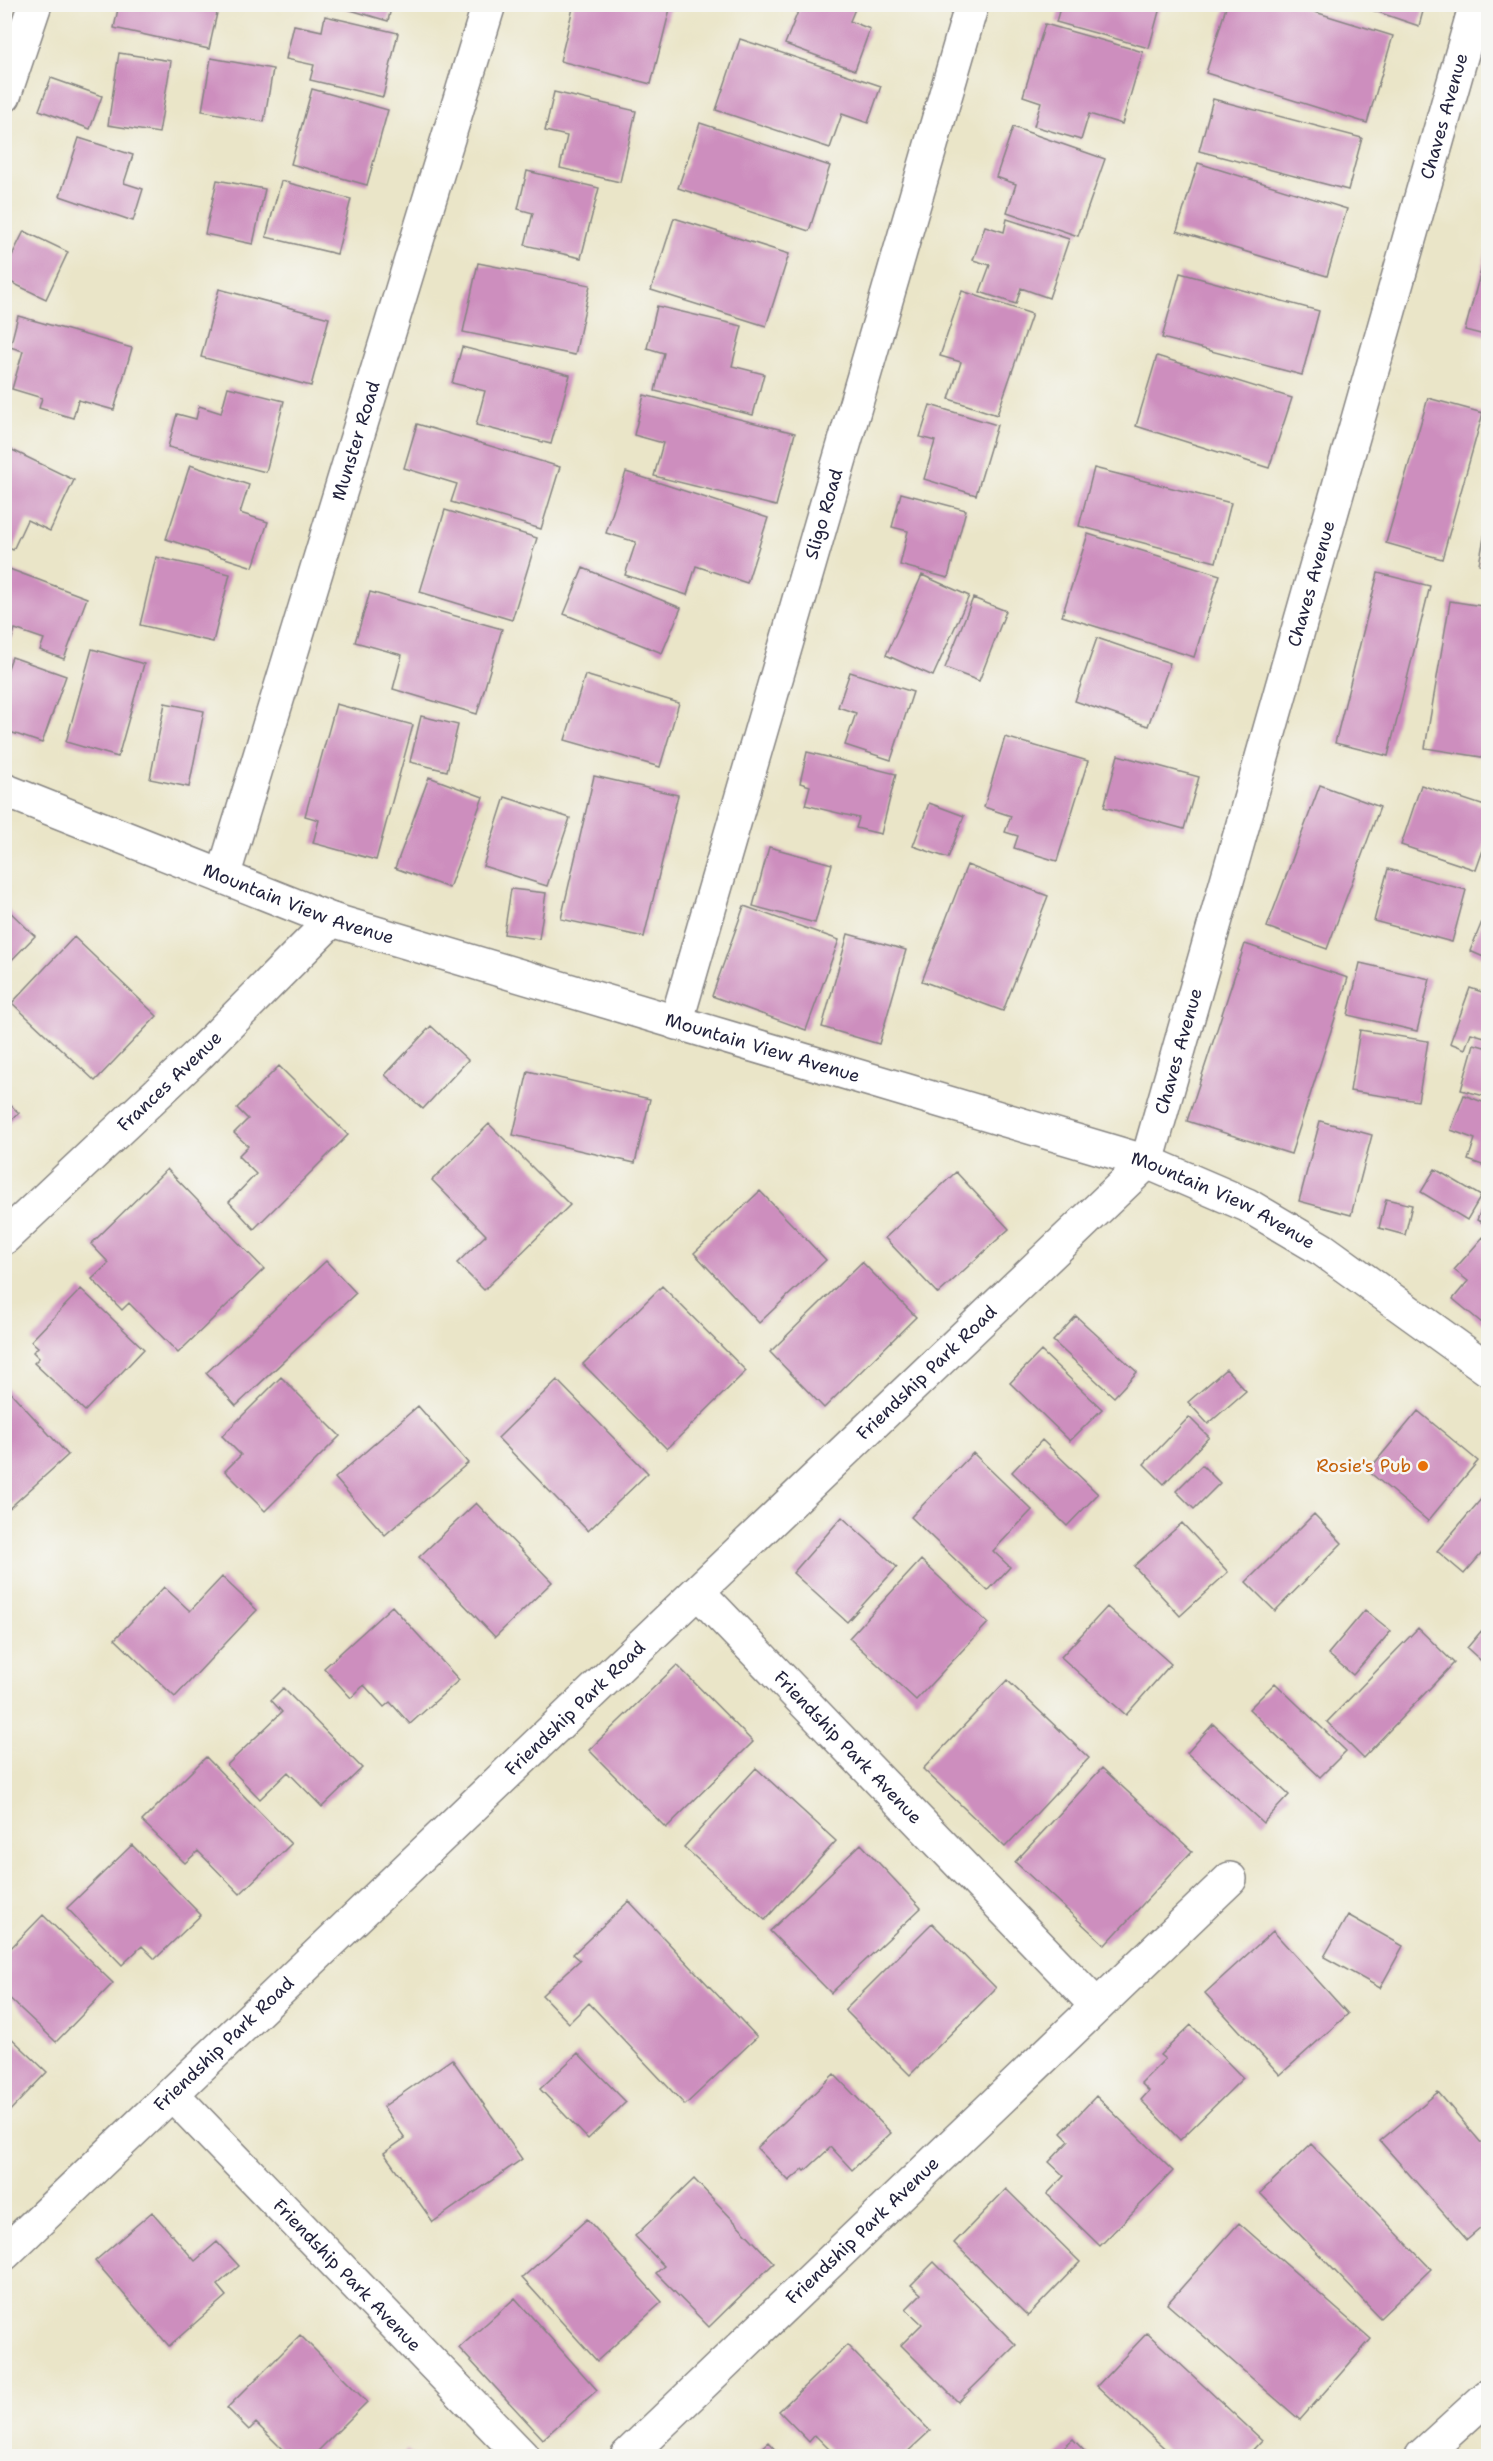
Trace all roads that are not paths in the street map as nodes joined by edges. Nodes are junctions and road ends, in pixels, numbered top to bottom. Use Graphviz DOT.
graph roads {
  1 [pos="34,4"];
  2 [pos="489,4"];
  3 [pos="972,4"];
  4 [pos="1476,4"];
  5 [pos="4,96"];
  6 [pos="4,790"];
  7 [pos="223,877"];
  8 [pos="332,920"];
  9 [pos="676,1023"];
  10 [pos="1146,1162"];
  11 [pos="4,1238"];
  12 [pos="1488,1369"];
  13 [pos="698,1592"];
  14 [pos="1230,1879"];
  15 [pos="1097,2006"];
  16 [pos="172,2094"];
  17 [pos="4,2254"];
  18 [pos="1488,2396"];
  19 [pos="522,2457"];
  20 [pos="627,2457"];
  21 [pos="1422,2457"];
  1 -- 5 [label="street"];
  2 -- 7 [label="street, Munster Road"];
  3 -- 9 [label="street, Sligo Road"];
  4 -- 10 [label="street, Chaves Avenue"];
  6 -- 7 [label="street, Mountain View Avenue"];
  7 -- 8 [label="street, Mountain View Avenue"];
  8 -- 9 [label="street, Mountain View Avenue"];
  8 -- 11 [label="street, Frances Avenue"];
  9 -- 10 [label="street, Mountain View Avenue"];
  10 -- 12 [label="street, Mountain View Avenue"];
  10 -- 13 [label="street, Friendship Park Road"];
  13 -- 15 [label="street, Friendship Park Avenue"];
  13 -- 16 [label="street, Friendship Park Road"];
  14 -- 15 [label="street, Friendship Park Avenue"];
  15 -- 20 [label="street, Friendship Park Avenue"];
  16 -- 17 [label="street, Friendship Park Road"];
  16 -- 19 [label="street, Friendship Park Avenue"];
  18 -- 21 [label="street"];
}
